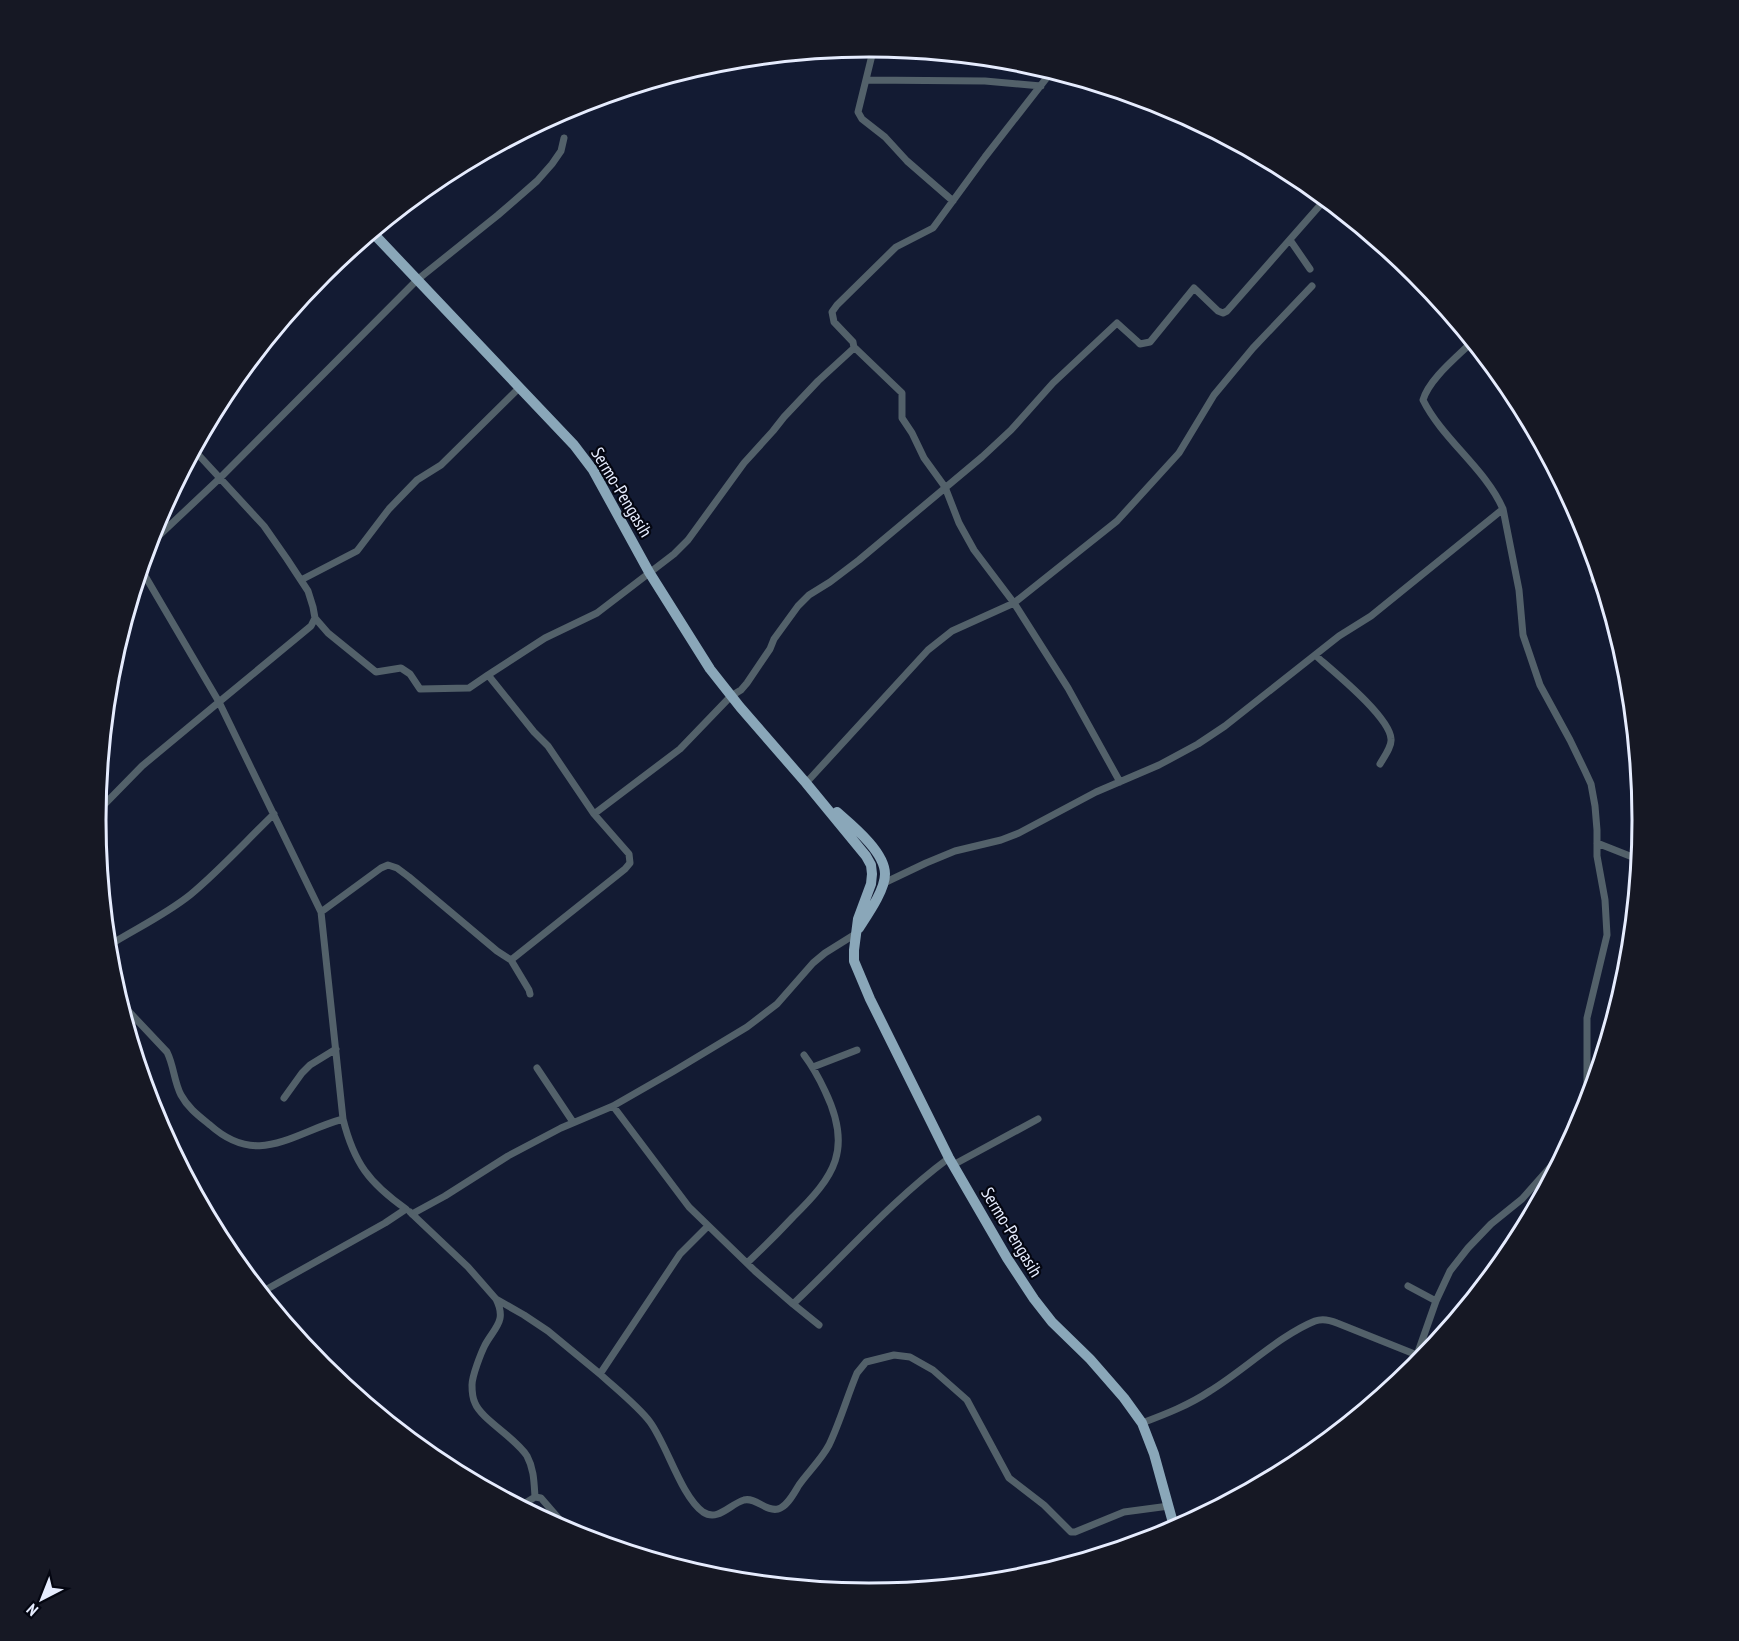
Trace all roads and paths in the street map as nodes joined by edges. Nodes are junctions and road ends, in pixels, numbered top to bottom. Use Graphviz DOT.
graph roads {
  1 [pos="872,57"];
  2 [pos="1047,78"];
  3 [pos="867,80"];
  4 [pos="1041,86"];
  5 [pos="564,138"];
  6 [pos="953,201"];
  7 [pos="1320,205"];
  8 [pos="377,237"];
  9 [pos="1290,240"];
  10 [pos="1310,269"];
  11 [pos="417,280"];
  12 [pos="1312,286"];
  13 [pos="854,347"];
  14 [pos="1467,347"];
  15 [pos="519,388"];
  16 [pos="199,456"];
  17 [pos="220,478"];
  18 [pos="945,487"];
  19 [pos="1503,509"];
  20 [pos="162,532"];
  21 [pos="650,572"];
  22 [pos="146,578"];
  23 [pos="301,580"];
  24 [pos="1014,603"];
  25 [pos="315,618"];
  26 [pos="1316,656"];
  27 [pos="488,675"];
  28 [pos="731,696"];
  29 [pos="219,702"];
  30 [pos="1380,764"];
  31 [pos="1120,782"];
  32 [pos="806,783"];
  33 [pos="813,792"];
  34 [pos="107,802"];
  35 [pos="274,814"];
  36 [pos="594,814"];
  37 [pos="1597,843"];
  38 [pos="1632,857"];
  39 [pos="884,883"];
  40 [pos="321,912"];
  41 [pos="857,932"];
  42 [pos="116,941"];
  43 [pos="511,960"];
  44 [pos="530,994"];
  45 [pos="131,1014"];
  46 [pos="336,1049"];
  47 [pos="857,1050"];
  48 [pos="804,1055"];
  49 [pos="813,1067"];
  50 [pos="537,1068"];
  51 [pos="1586,1081"];
  52 [pos="284,1098"];
  53 [pos="613,1106"];
  54 [pos="343,1119"];
  55 [pos="1038,1119"];
  56 [pos="573,1122"];
  57 [pos="951,1162"];
  58 [pos="1548,1170"];
  59 [pos="409,1212"];
  60 [pos="708,1226"];
  61 [pos="747,1263"];
  62 [pos="1408,1286"];
  63 [pos="267,1289"];
  64 [pos="496,1299"];
  65 [pos="1436,1301"];
  66 [pos="793,1304"];
  67 [pos="819,1325"];
  68 [pos="1419,1350"];
  69 [pos="1415,1354"];
  70 [pos="600,1374"];
  71 [pos="1142,1423"];
  72 [pos="535,1497"];
  73 [pos="527,1502"];
  74 [pos="1169,1506"];
  75 [pos="558,1517"];
  76 [pos="1173,1521"];
  1 -- 3 [label="street"];
  2 -- 4 [label="street"];
  3 -- 4 [label="street"];
  3 -- 6 [label="street"];
  4 -- 6 [label="street"];
  5 -- 11 [label="street"];
  6 -- 13 [label="street"];
  7 -- 9 [label="street"];
  8 -- 11 [label="main road, Sermo-Pengasih"];
  9 -- 10 [label="street"];
  9 -- 18 [label="street"];
  11 -- 15 [label="main road, Sermo-Pengasih"];
  11 -- 17 [label="street"];
  12 -- 24 [label="street"];
  13 -- 18 [label="street"];
  13 -- 21 [label="street"];
  14 -- 19 [label="street"];
  15 -- 21 [label="main road, Sermo-Pengasih"];
  15 -- 23 [label="street"];
  16 -- 17 [label="street"];
  17 -- 20 [label="street"];
  17 -- 23 [label="street"];
  18 -- 24 [label="street"];
  18 -- 28 [label="street"];
  19 -- 26 [label="street"];
  19 -- 37 [label="street"];
  21 -- 27 [label="street"];
  21 -- 28 [label="main road, Sermo-Pengasih"];
  22 -- 29 [label="street"];
  23 -- 25 [label="street"];
  24 -- 31 [label="street"];
  24 -- 32 [label="street"];
  25 -- 27 [label="street"];
  25 -- 29 [label="street"];
  26 -- 30 [label="street"];
  26 -- 31 [label="street"];
  27 -- 36 [label="street"];
  28 -- 32 [label="main road, Sermo-Pengasih"];
  28 -- 36 [label="street"];
  29 -- 34 [label="street"];
  29 -- 35 [label="street"];
  31 -- 39 [label="street"];
  32 -- 33 [label="main road, Sermo-Pengasih"];
  33 -- 39 [label="main road, Sermo-Pengasih"];
  33 -- 41 [label="main road, Sermo-Pengasih"];
  35 -- 40 [label="street"];
  35 -- 42 [label="street"];
  36 -- 43 [label="street"];
  37 -- 38 [label="street"];
  37 -- 51 [label="street"];
  39 -- 41 [label="main road, Sermo-Pengasih"];
  40 -- 43 [label="street"];
  40 -- 46 [label="street"];
  41 -- 53 [label="street"];
  41 -- 57 [label="main road, Sermo-Pengasih"];
  43 -- 44 [label="street"];
  45 -- 54 [label="street"];
  46 -- 52 [label="street"];
  46 -- 54 [label="street"];
  47 -- 49 [label="street"];
  48 -- 49 [label="street"];
  49 -- 61 [label="street"];
  50 -- 56 [label="street"];
  53 -- 56 [label="street"];
  53 -- 60 [label="street"];
  54 -- 59 [label="street"];
  55 -- 57 [label="street"];
  56 -- 59 [label="street"];
  57 -- 66 [label="street"];
  57 -- 71 [label="main road, Sermo-Pengasih"];
  58 -- 65 [label="street"];
  59 -- 63 [label="street"];
  59 -- 64 [label="street"];
  60 -- 61 [label="street"];
  60 -- 70 [label="street"];
  61 -- 66 [label="street"];
  62 -- 65 [label="street"];
  64 -- 70 [label="street"];
  64 -- 72 [label="street"];
  65 -- 68 [label="street"];
  66 -- 67 [label="street"];
  69 -- 71 [label="street"];
  70 -- 74 [label="street"];
  71 -- 74 [label="main road, Sermo-Pengasih"];
  72 -- 73 [label="street"];
  72 -- 75 [label="street"];
  74 -- 76 [label="main road, Sermo-Pengasih"];
}
